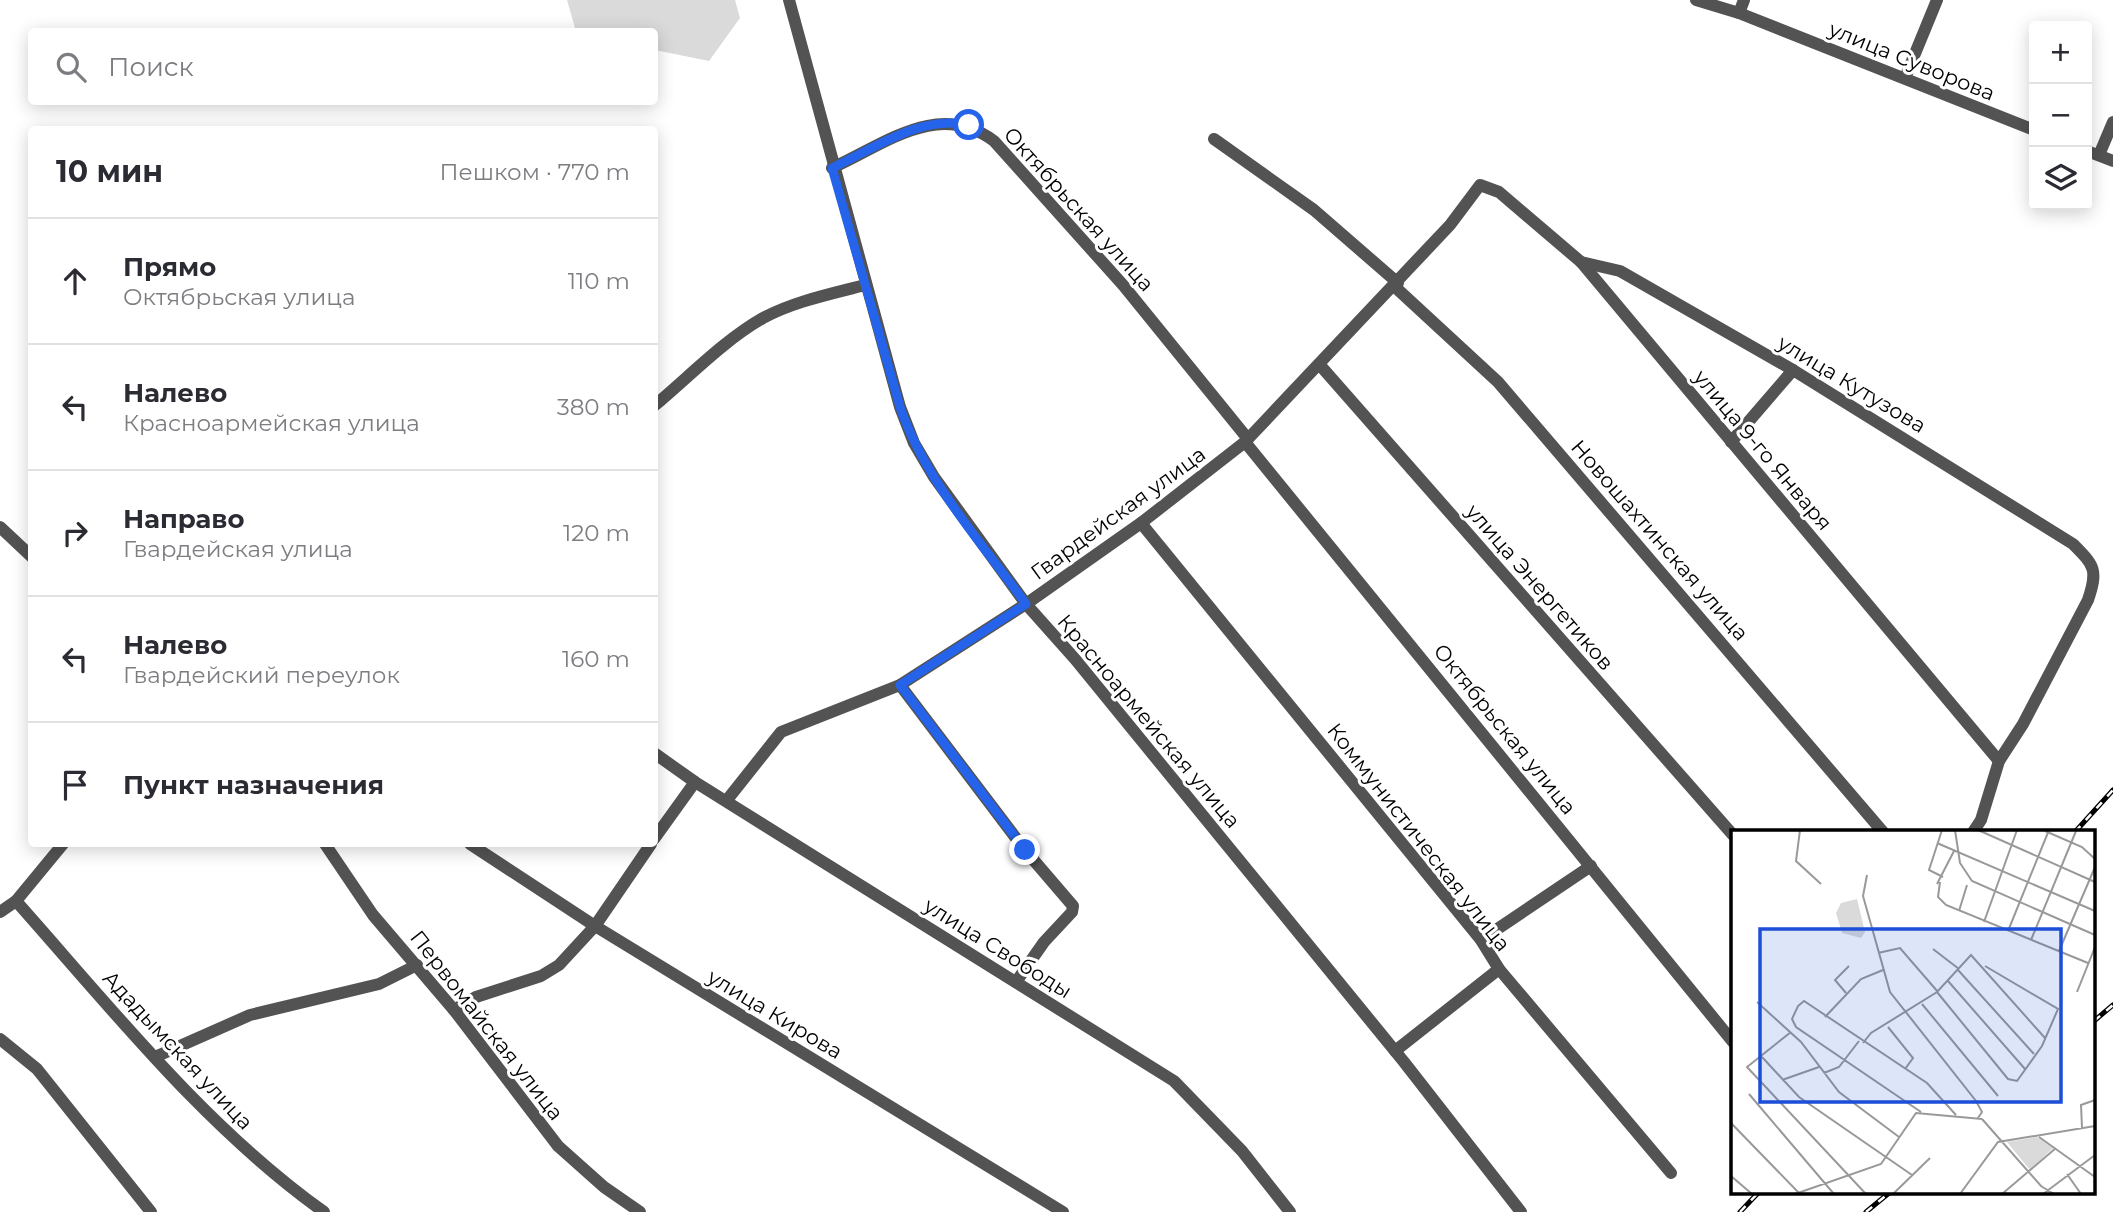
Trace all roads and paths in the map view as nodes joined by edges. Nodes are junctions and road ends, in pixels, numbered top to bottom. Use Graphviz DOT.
graph roads {
  1 [pos="789,0"];
  2 [pos="1696,0"];
  3 [pos="1744,0"];
  4 [pos="1937,0"];
  5 [pos="1739,13"];
  6 [pos="1905,78"];
  7 [pos="2113,122"];
  8 [pos="2029,128"];
  9 [pos="1214,139"];
  10 [pos="2093,153"];
  11 [pos="2113,161"];
  12 [pos="832,168"];
  13 [pos="1480,185"];
  14 [pos="1581,262"];
  15 [pos="1396,284"];
  16 [pos="865,285"];
  17 [pos="1319,364"];
  18 [pos="1793,370"];
  19 [pos="658,403"];
  20 [pos="1247,440"];
  21 [pos="1731,442"];
  22 [pos="1141,523"];
  23 [pos="0,527"];
  24 [pos="28,552"];
  25 [pos="1026,604"];
  26 [pos="900,685"];
  27 [pos="658,756"];
  28 [pos="1999,761"];
  29 [pos="695,782"];
  30 [pos="727,800"];
  31 [pos="1881,830"];
  32 [pos="1974,830"];
  33 [pos="658,833"];
  34 [pos="1731,833"];
  35 [pos="61,847"];
  36 [pos="327,847"];
  37 [pos="475,847"];
  38 [pos="649,847"];
  39 [pos="1591,866"];
  40 [pos="16,901"];
  41 [pos="0,912"];
  42 [pos="594,926"];
  43 [pos="1481,940"];
  44 [pos="417,965"];
  45 [pos="1499,969"];
  46 [pos="1016,982"];
  47 [pos="454,1010"];
  48 [pos="0,1039"];
  49 [pos="1731,1040"];
  50 [pos="1395,1051"];
  51 [pos="155,1057"];
  52 [pos="1671,1173"];
  53 [pos="151,1212"];
  54 [pos="324,1212"];
  55 [pos="640,1212"];
  56 [pos="1063,1212"];
  57 [pos="1290,1212"];
  58 [pos="1521,1212"];
  1 -- 12 [label="street, Красноармейская улица"];
  2 -- 5 [label="street, улица Суворова"];
  3 -- 5 [label="street"];
  4 -- 6 [label="street"];
  5 -- 6 [label="street, улица Суворова"];
  6 -- 8 [label="street, улица Суворова"];
  7 -- 10 [label="street"];
  9 -- 15 [label="street, Новошахтинская улица"];
  10 -- 11 [label="street"];
  12 -- 16 [label="street, Красноармейская улица"];
  12 -- 20 [label="street, Октябрьская улица"];
  13 -- 14 [label="street, улица 9-го Января"];
  13 -- 15 [label="street, Гвардейская улица"];
  14 -- 18 [label="street, улица Кутузова"];
  14 -- 21 [label="street, улица 9-го Января"];
  15 -- 17 [label="street, Гвардейская улица"];
  15 -- 31 [label="street, Новошахтинская улица"];
  16 -- 19 [label="street"];
  16 -- 25 [label="street, Красноармейская улица"];
  17 -- 20 [label="street, Гвардейская улица"];
  17 -- 34 [label="street, улица Энергетиков"];
  18 -- 21 [label="street"];
  18 -- 28 [label="street, улица Кутузова"];
  20 -- 22 [label="street, Гвардейская улица"];
  20 -- 39 [label="street, Октябрьская улица"];
  21 -- 28 [label="street, улица 9-го Января"];
  22 -- 25 [label="street, Гвардейская улица"];
  22 -- 43 [label="street, Коммунистическая улица"];
  23 -- 24 [label="street"];
  25 -- 26 [label="street, Гвардейская улица"];
  25 -- 50 [label="street, Красноармейская улица"];
  26 -- 30 [label="street, Гвардейская улица"];
  26 -- 46 [label="street"];
  27 -- 29 [label="street, улица Свободы"];
  28 -- 32 [label="street"];
  29 -- 30 [label="street, улица Свободы"];
  29 -- 33 [label="street"];
  30 -- 46 [label="street, улица Свободы"];
  35 -- 40 [label="street"];
  36 -- 44 [label="street, Первомайская улица"];
  37 -- 42 [label="street, улица Кирова"];
  38 -- 42 [label="street"];
  39 -- 43 [label="street"];
  39 -- 49 [label="street, Октябрьская улица"];
  40 -- 41 [label="street"];
  40 -- 51 [label="street, Ададымская улица"];
  42 -- 47 [label="street"];
  42 -- 56 [label="street, улица Кирова"];
  43 -- 45 [label="street, Коммунистическая улица"];
  44 -- 47 [label="street, Первомайская улица"];
  44 -- 51 [label="street"];
  45 -- 50 [label="street"];
  45 -- 52 [label="street, Коммунистическая улица"];
  46 -- 57 [label="street, улица Свободы"];
  47 -- 55 [label="street, Первомайская улица"];
  48 -- 53 [label="street"];
  50 -- 58 [label="street, Красноармейская улица"];
  51 -- 54 [label="street, Ададымская улица"];
}
